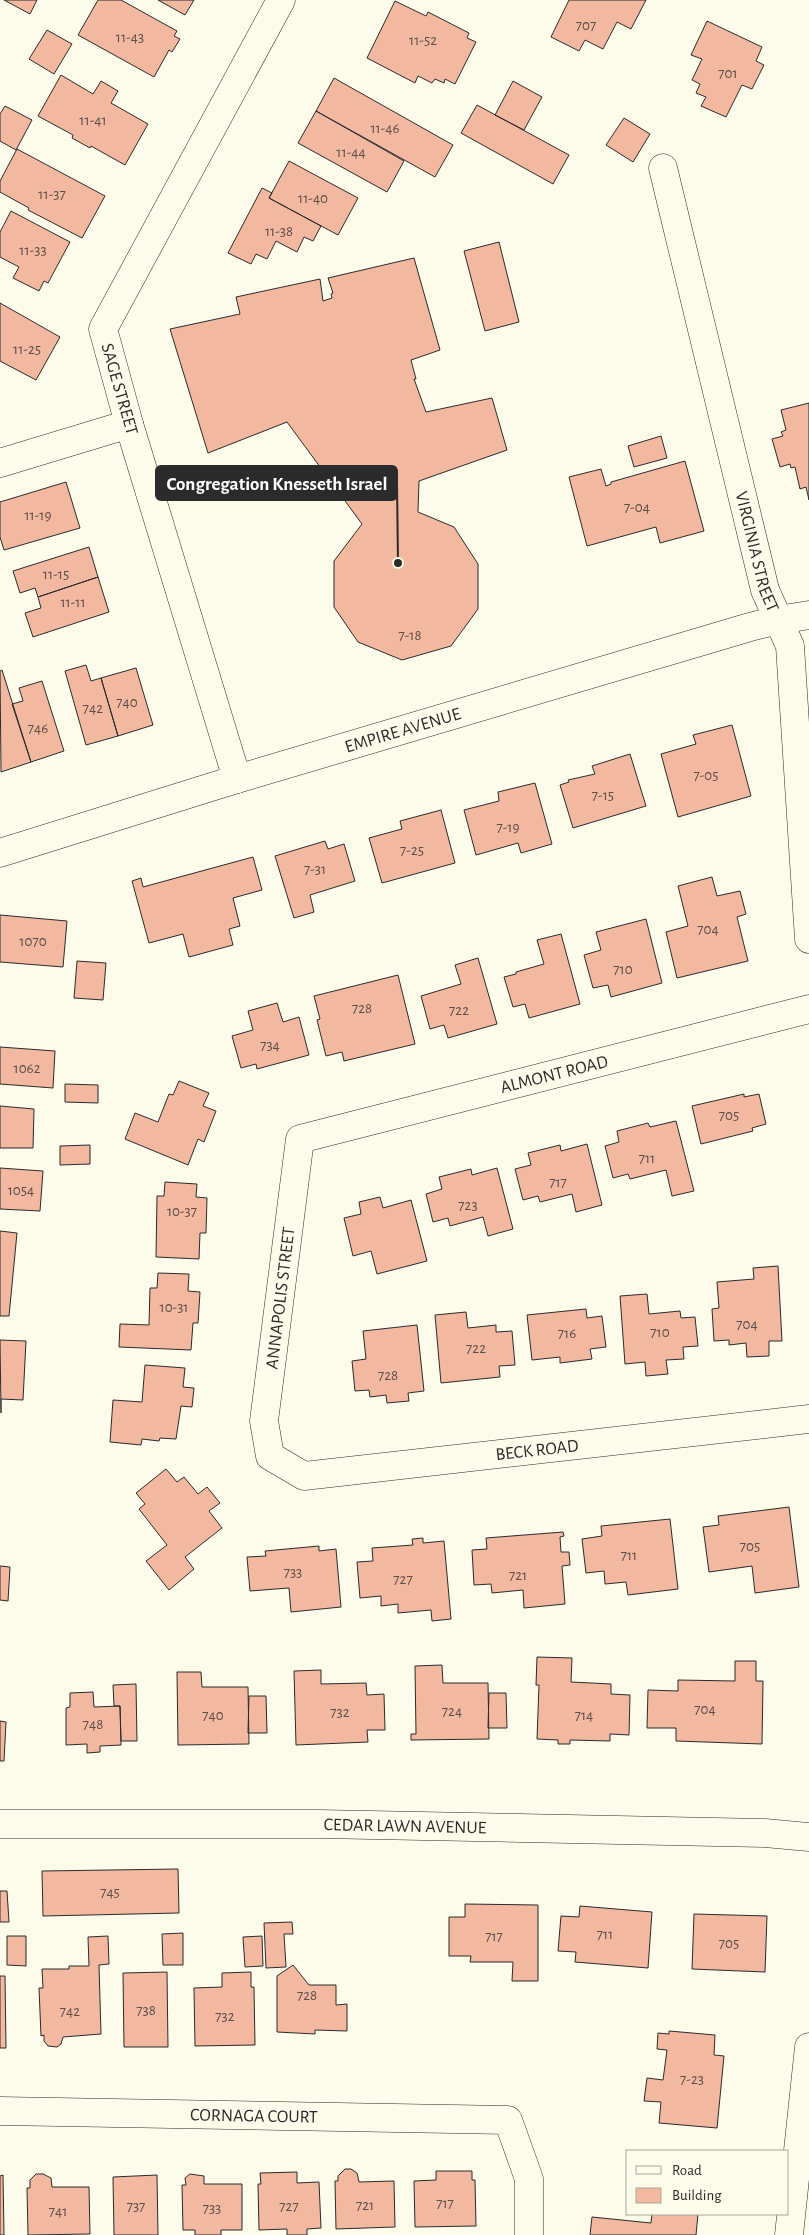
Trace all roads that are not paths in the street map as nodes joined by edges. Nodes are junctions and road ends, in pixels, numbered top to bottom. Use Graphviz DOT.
graph roads {
  1 [pos="281,0"];
  2 [pos="663,168"];
  3 [pos="129,424"];
  4 [pos="0,464"];
  5 [pos="809,615"];
  6 [pos="778,620"];
  7 [pos="237,779"];
  8 [pos="0,853"];
  9 [pos="809,940"];
  10 [pos="809,1009"];
  11 [pos="300,1139"];
  12 [pos="809,1419"];
  13 [pos="270,1456"];
  14 [pos="0,1824"];
  15 [pos="809,1837"];
  16 [pos="809,2047"];
  17 [pos="0,2111"];
  18 [pos="529,2235"];
  19 [pos="789,2235"];
  1 -- 3 [label="street, SAGE STREET"];
  2 -- 6 [label="street, VIRGINIA STREET"];
  3 -- 4 [label="street"];
  3 -- 7 [label="street, SAGE STREET"];
  5 -- 6 [label="street, EMPIRE AVENUE"];
  6 -- 7 [label="street, EMPIRE AVENUE"];
  6 -- 9 [label="street, VIRGINIA STREET"];
  7 -- 8 [label="street, EMPIRE AVENUE"];
  10 -- 11 [label="street, ALMONT ROAD"];
  11 -- 13 [label="street, ANNAPOLIS STREET"];
  12 -- 13 [label="street, BECK ROAD"];
  14 -- 15 [label="street, CEDAR LAWN AVENUE"];
  16 -- 19 [label="street"];
  17 -- 18 [label="street, CORNAGA COURT"];
}
